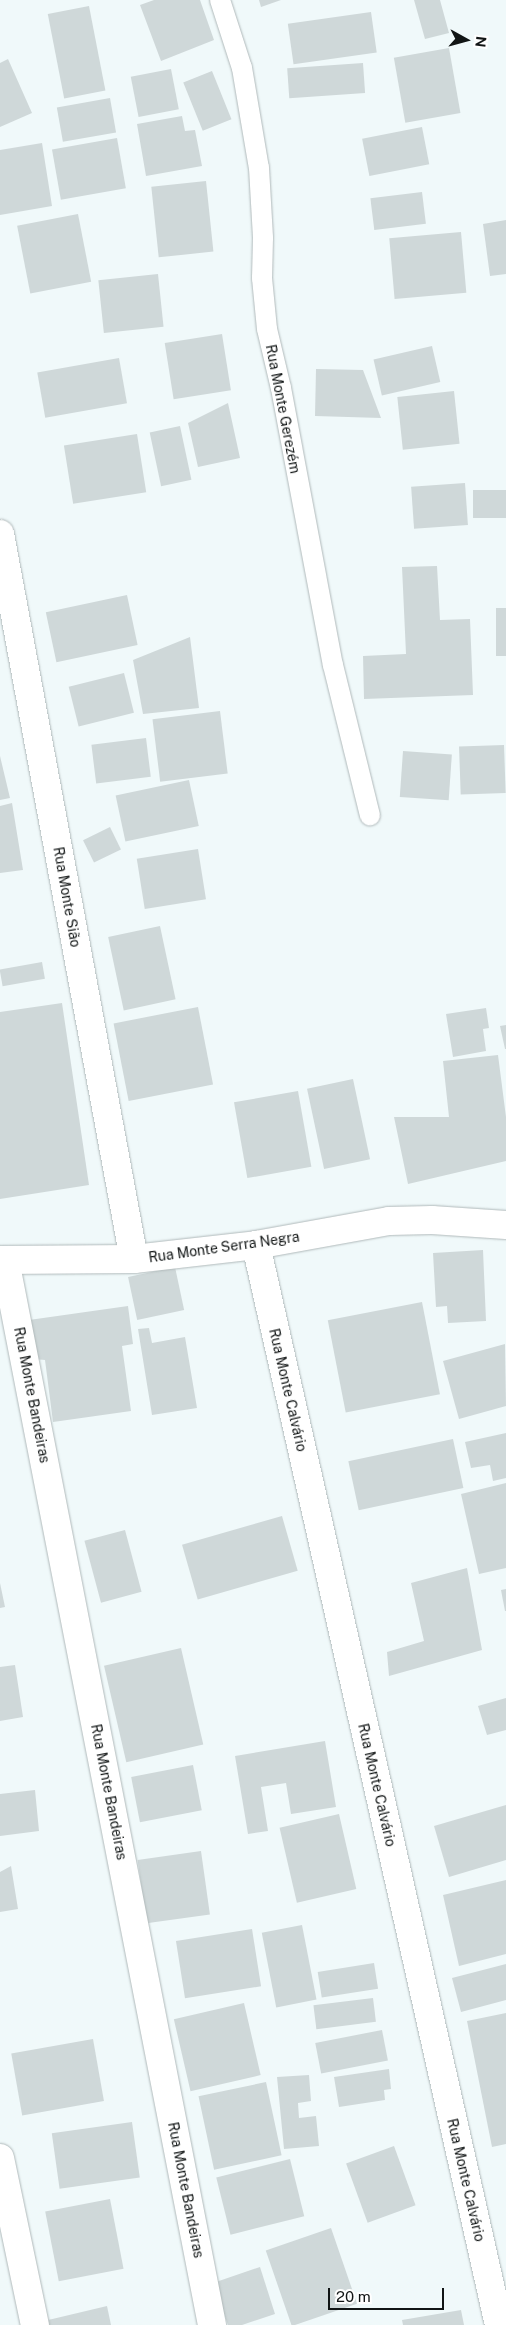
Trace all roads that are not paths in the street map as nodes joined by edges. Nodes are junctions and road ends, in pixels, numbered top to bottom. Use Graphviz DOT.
graph roads {
  1 [pos="220,0"];
  2 [pos="0,534"];
  3 [pos="370,816"];
  4 [pos="506,1226"];
  5 [pos="256,1245"];
  6 [pos="134,1259"];
  7 [pos="3,1260"];
  8 [pos="0,2158"];
  9 [pos="36,2325"];
  10 [pos="212,2325"];
  11 [pos="499,2325"];
  1 -- 3 [label="lane, Rua Monte Gerezém"];
  2 -- 6 [label="street, Rua Monte Sião"];
  4 -- 5 [label="street, Rua Monte Serra Negra"];
  5 -- 6 [label="street, Rua Monte Serra Negra"];
  5 -- 11 [label="street, Rua Monte Calvário"];
  6 -- 7 [label="street, Rua Monte Serra Negra"];
  7 -- 10 [label="street, Rua Monte Bandeiras"];
  8 -- 9 [label="street"];
}
